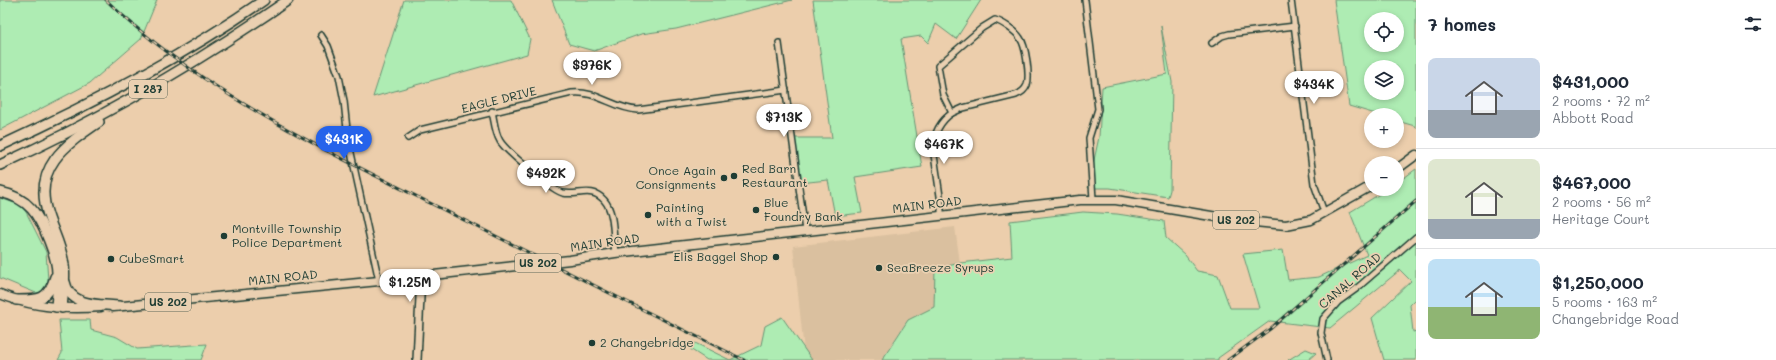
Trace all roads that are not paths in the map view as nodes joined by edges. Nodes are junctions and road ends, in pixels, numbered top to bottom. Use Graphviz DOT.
graph roads {
  1 [pos="264,0"];
  2 [pos="288,0"];
  3 [pos="1085,0"];
  4 [pos="1291,0"];
  5 [pos="1295,26"];
  6 [pos="320,35"];
  7 [pos="779,43"];
  8 [pos="1212,43"];
  9 [pos="161,82"];
  10 [pos="786,90"];
  11 [pos="492,111"];
  12 [pos="952,113"];
  13 [pos="408,138"];
  14 [pos="0,146"];
  15 [pos="1416,155"];
  16 [pos="1404,164"];
  17 [pos="0,165"];
  18 [pos="1364,190"];
  19 [pos="0,192"];
  20 [pos="1093,199"];
  21 [pos="1324,212"];
  22 [pos="942,215"];
  23 [pos="805,231"];
  24 [pos="1416,237"];
  25 [pos="615,253"];
  26 [pos="57,266"];
  27 [pos="421,276"];
  28 [pos="65,280"];
  29 [pos="379,281"];
  30 [pos="0,294"];
  31 [pos="16,300"];
  32 [pos="119,306"];
  33 [pos="59,307"];
  34 [pos="417,360"];
  35 [pos="1327,360"];
  1 -- 14 [label="highway, I 287"];
  2 -- 9 [label="highway, I 287"];
  3 -- 20 [label="street"];
  4 -- 5 [label="street"];
  5 -- 8 [label="street"];
  5 -- 21 [label="street"];
  6 -- 29 [label="street"];
  7 -- 10 [label="street"];
  9 -- 17 [label="highway, I 287"];
  9 -- 28 [label="highway"];
  10 -- 11 [label="street, EAGLE DRIVE"];
  10 -- 23 [label="street"];
  11 -- 13 [label="street, EAGLE DRIVE"];
  11 -- 25 [label="street"];
  12 -- 12 [label="street"];
  12 -- 22 [label="street"];
  15 -- 16 [label="main road"];
  18 -- 21 [label="main road, MAIN ROAD / US 202"];
  19 -- 26 [label="highway"];
  20 -- 21 [label="main road, MAIN ROAD / US 202"];
  20 -- 22 [label="main road, MAIN ROAD / US 202"];
  22 -- 23 [label="main road, MAIN ROAD / US 202"];
  23 -- 25 [label="main road, MAIN ROAD / US 202"];
  24 -- 35 [label="street, CANAL ROAD"];
  25 -- 27 [label="main road, MAIN ROAD / US 202"];
  26 -- 31 [label="highway"];
  26 -- 33 [label="highway"];
  27 -- 29 [label="main road, MAIN ROAD / US 202"];
  27 -- 34 [label="main road"];
  28 -- 32 [label="highway"];
  28 -- 33 [label="highway"];
  29 -- 32 [label="main road, MAIN ROAD / US 202"];
  30 -- 31 [label="main road, MAIN ROAD / US 202"];
  31 -- 33 [label="main road, MAIN ROAD / US 202"];
  32 -- 33 [label="main road, MAIN ROAD / US 202"];
}
